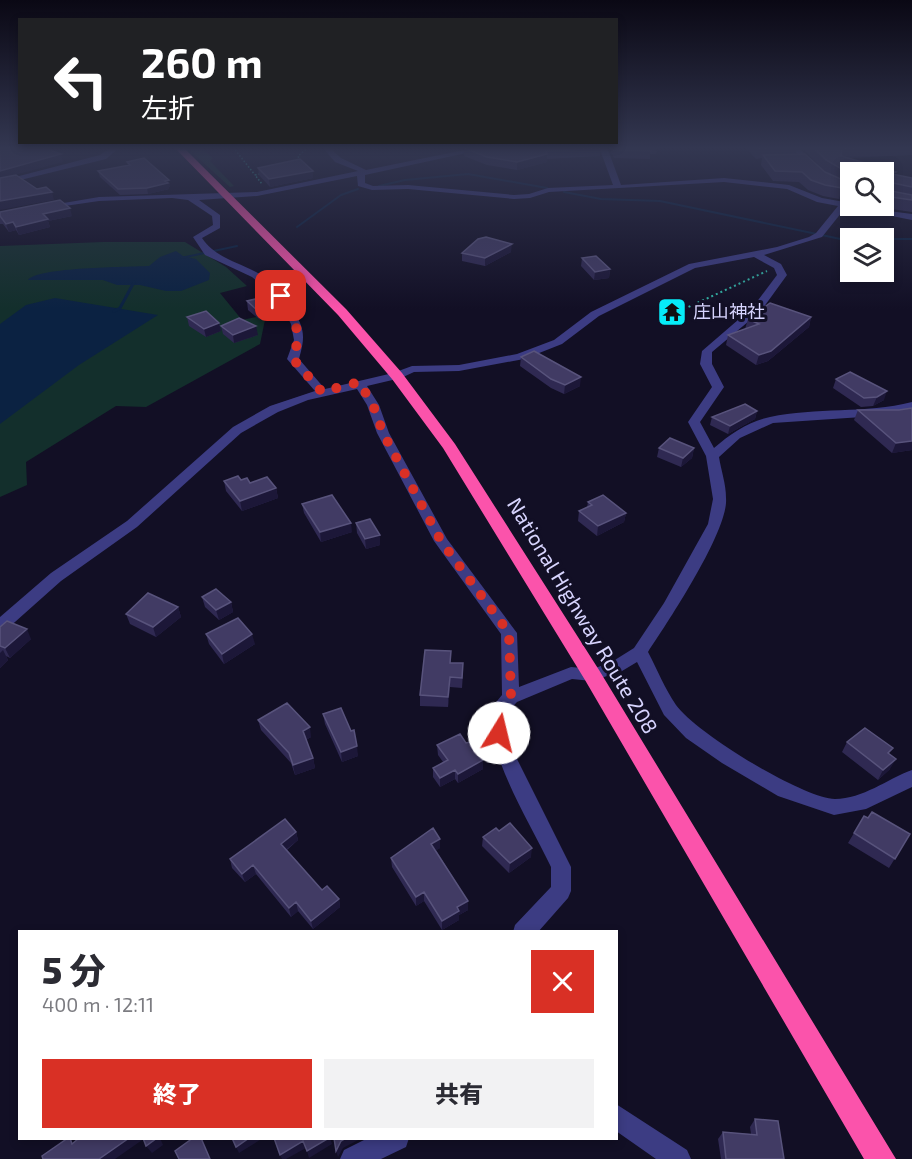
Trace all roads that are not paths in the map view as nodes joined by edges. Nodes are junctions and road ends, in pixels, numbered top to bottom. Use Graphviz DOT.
graph roads {
  1 [pos="84,201"];
  2 [pos="195,201"];
  3 [pos="233,201"];
  4 [pos="825,201"];
  5 [pos="840,204"];
  6 [pos="36,208"];
  7 [pos="840,209"];
  8 [pos="894,214"];
  9 [pos="912,217"];
  10 [pos="756,254"];
  11 [pos="397,376"];
  12 [pos="359,382"];
  13 [pos="322,392"];
  14 [pos="912,406"];
  15 [pos="712,456"];
  16 [pos="0,626"];
  17 [pos="640,652"];
  18 [pos="592,675"];
  19 [pos="511,697"];
  20 [pos="912,778"];
  21 [pos="524,930"];
  22 [pos="618,1117"];
  23 [pos="393,1140"];
  24 [pos="353,1159"];
  25 [pos="678,1159"];
  26 [pos="881,1159"];
  1 -- 6 [label="street"];
  2 -- 13 [label="street"];
  3 -- 11 [label="highway, National Highway Route 208"];
  4 -- 5 [label="street"];
  7 -- 10 [label="street"];
  8 -- 9 [label="street"];
  10 -- 11 [label="street"];
  10 -- 15 [label="street"];
  11 -- 12 [label="street"];
  11 -- 18 [label="highway, National Highway Route 208"];
  12 -- 13 [label="street"];
  12 -- 19 [label="street"];
  13 -- 16 [label="street"];
  14 -- 15 [label="street"];
  15 -- 17 [label="street"];
  17 -- 18 [label="street"];
  17 -- 20 [label="street"];
  18 -- 19 [label="street"];
  18 -- 26 [label="highway, National Highway Route 208"];
  19 -- 21 [label="street"];
  22 -- 25 [label="street"];
  23 -- 24 [label="street"];
}
